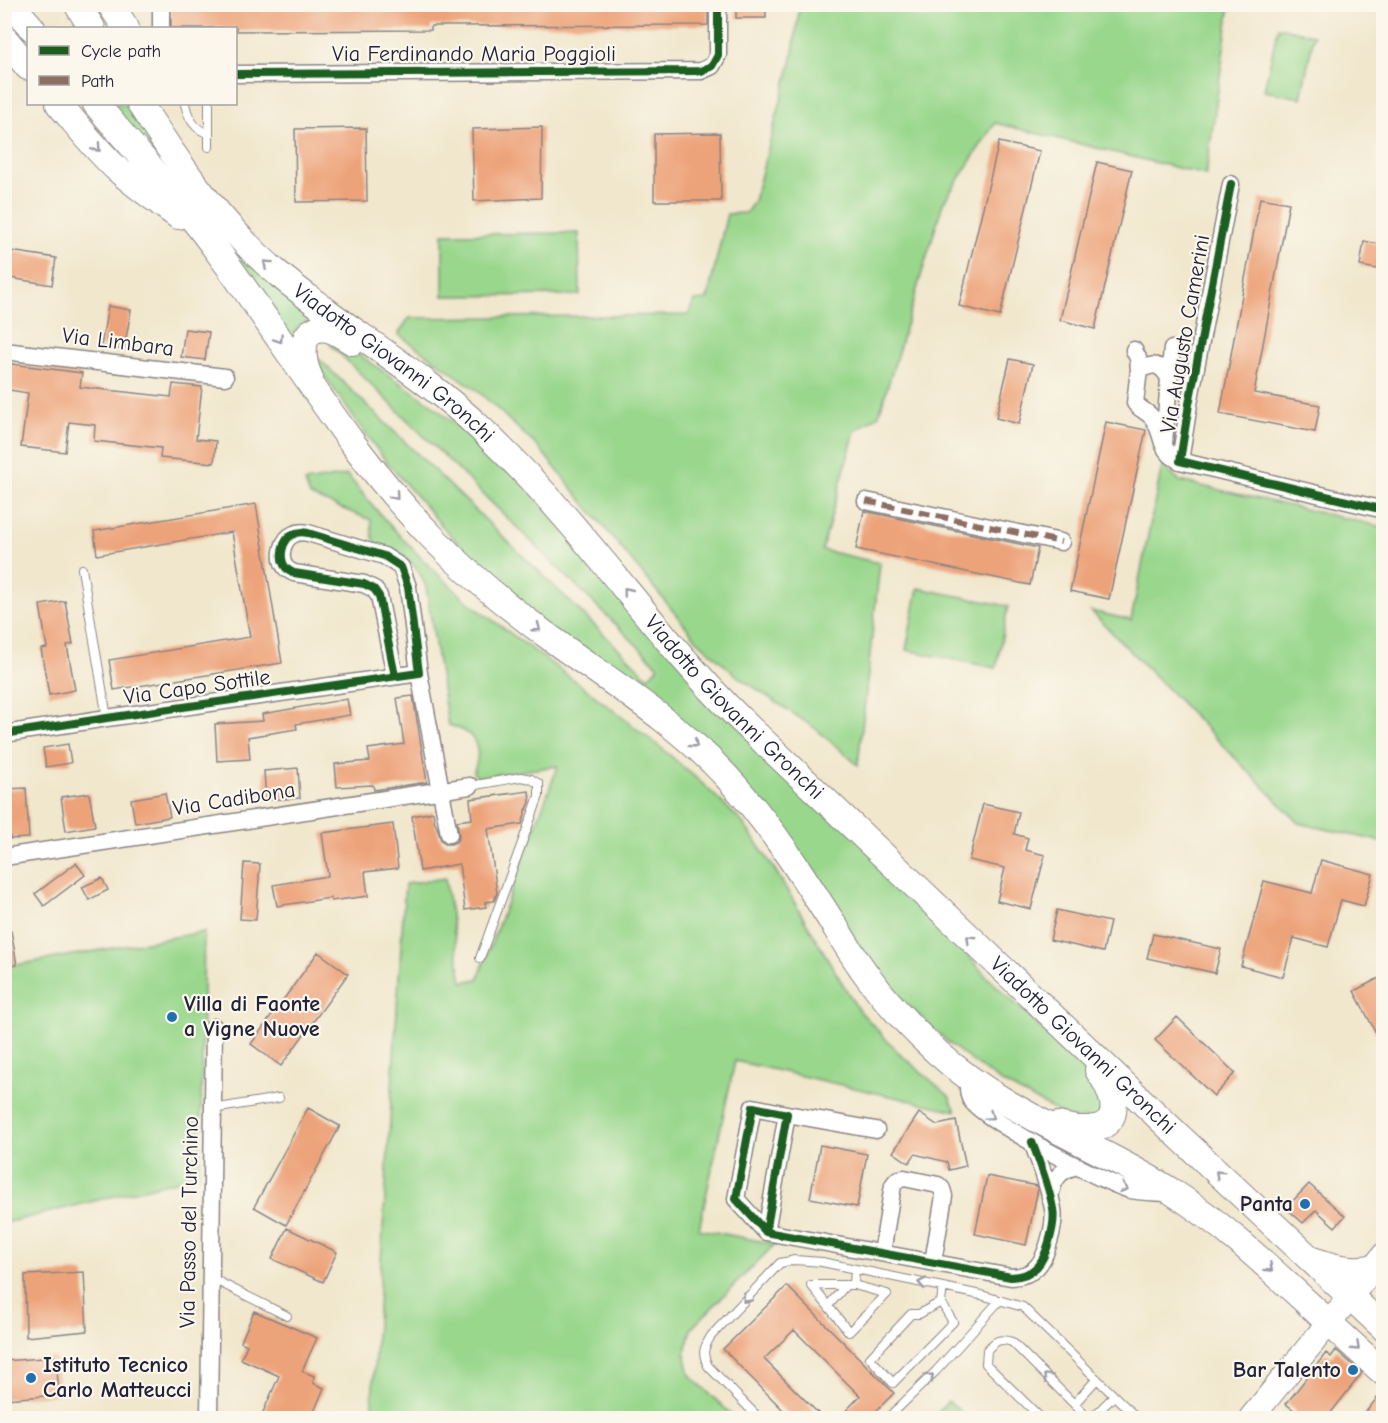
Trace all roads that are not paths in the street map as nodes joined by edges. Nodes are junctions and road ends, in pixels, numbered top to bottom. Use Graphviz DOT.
graph roads {
  1 [pos="11,4"];
  2 [pos="77,4"];
  3 [pos="110,4"];
  4 [pos="161,4"];
  5 [pos="718,4"];
  6 [pos="31,27"];
  7 [pos="91,27"];
  8 [pos="125,27"];
  9 [pos="161,27"];
  10 [pos="4,38"];
  11 [pos="27,66"];
  12 [pos="237,74"];
  13 [pos="60,105"];
  14 [pos="97,105"];
  15 [pos="141,105"];
  16 [pos="153,105"];
  17 [pos="185,105"];
  18 [pos="208,105"];
  19 [pos="209,133"];
  20 [pos="165,143"];
  21 [pos="209,147"];
  22 [pos="1231,184"];
  23 [pos="209,240"];
  24 [pos="1172,349"];
  25 [pos="1134,350"];
  26 [pos="4,351"];
  27 [pos="1139,370"];
  28 [pos="414,374"];
  29 [pos="225,377"];
  30 [pos="1169,378"];
  31 [pos="341,429"];
  32 [pos="1164,444"];
  33 [pos="1180,461"];
  34 [pos="866,501"];
  35 [pos="1383,510"];
  36 [pos="1060,542"];
  37 [pos="82,569"];
  38 [pos="420,673"];
  39 [pos="396,676"];
  40 [pos="107,718"];
  41 [pos="4,734"];
  42 [pos="470,786"];
  43 [pos="441,791"];
  44 [pos="449,834"];
  45 [pos="4,857"];
  46 [pos="480,958"];
  47 [pos="1052,1016"];
  48 [pos="214,1027"];
  49 [pos="969,1078"];
  50 [pos="279,1098"];
  51 [pos="213,1109"];
  52 [pos="1018,1110"];
  53 [pos="787,1114"];
  54 [pos="876,1130"];
  55 [pos="1032,1142"];
  56 [pos="1078,1166"];
  57 [pos="1175,1194"];
  58 [pos="1050,1199"];
  59 [pos="766,1232"];
  60 [pos="882,1253"];
  61 [pos="1307,1257"];
  62 [pos="1379,1261"];
  63 [pos="933,1263"];
  64 [pos="855,1269"];
  65 [pos="210,1278"];
  66 [pos="850,1285"];
  67 [pos="943,1287"];
  68 [pos="1349,1296"];
  69 [pos="1000,1300"];
  70 [pos="941,1302"];
  71 [pos="828,1306"];
  72 [pos="287,1316"];
  73 [pos="1329,1322"];
  74 [pos="1383,1328"];
  75 [pos="1383,1373"];
  76 [pos="1097,1379"];
  77 [pos="1114,1396"];
  78 [pos="1074,1404"];
  79 [pos="209,1419"];
  80 [pos="759,1419"];
  81 [pos="888,1419"];
  82 [pos="1041,1419"];
  83 [pos="1090,1419"];
  84 [pos="1137,1419"];
  85 [pos="1251,1419"];
  1 -- 6 [label="main road"];
  2 -- 7 [label="main road"];
  3 -- 8 [label="main road"];
  4 -- 9 [label="street"];
  5 -- 12 [label="street, Via Ferdinando Maria Poggioli"];
  10 -- 11 [label="main road"];
  13 -- 23 [label="main road, one-way"];
  14 -- 23 [label="main road, Viadotto Giovanni Gronchi"];
  15 -- 20 [label="main road, Viadotto Giovanni Gronchi"];
  16 -- 20 [label="main road"];
  17 -- 19 [label="lane"];
  18 -- 19 [label="lane"];
  19 -- 21 [label="lane"];
  28 -- 20 [label="main road, Viadotto Giovanni Gronchi, one-way"];
  22 -- 33 [label="street, Via Augusto Camerini"];
  23 -- 31 [label="main road, Viadotto Giovanni Gronchi, one-way"];
  24 -- 30 [label="street"];
  25 -- 27 [label="street"];
  26 -- 29 [label="street, Via Limbara"];
  27 -- 30 [label="street"];
  27 -- 32 [label="street"];
  28 -- 31 [label="main road"];
  47 -- 28 [label="main road, Viadotto Giovanni Gronchi, one-way"];
  30 -- 32 [label="street"];
  31 -- 49 [label="main road, Viadotto Giovanni Gronchi, one-way"];
  32 -- 33 [label="street"];
  33 -- 35 [label="street, Via Augusto Camerini"];
  34 -- 36 [label="street"];
  37 -- 40 [label="lane"];
  38 -- 39 [label="street, Via Capo Sottile"];
  38 -- 39 [label="street"];
  38 -- 43 [label="street"];
  39 -- 40 [label="street, Via Capo Sottile"];
  40 -- 41 [label="street, Via Capo Sottile"];
  42 -- 43 [label="street, Via Cadibona"];
  42 -- 46 [label="lane"];
  43 -- 44 [label="street"];
  43 -- 45 [label="street, Via Cadibona"];
  47 -- 52 [label="main road"];
  61 -- 47 [label="main road, Viadotto Giovanni Gronchi, one-way"];
  48 -- 51 [label="street, Via Passo del Turchino"];
  49 -- 52 [label="main road, Viadotto Giovanni Gronchi"];
  49 -- 55 [label="street, Viadotto Giovanni Gronchi, one-way"];
  50 -- 51 [label="lane"];
  51 -- 65 [label="street, Via Passo del Turchino"];
  52 -- 57 [label="main road, Viadotto Giovanni Gronchi"];
  53 -- 54 [label="street"];
  53 -- 59 [label="street"];
  53 -- 59 [label="street"];
  55 -- 56 [label="street, Viadotto Giovanni Gronchi"];
  55 -- 58 [label="street"];
  56 -- 57 [label="street, Viadotto Giovanni Gronchi, one-way"];
  56 -- 58 [label="street"];
  57 -- 73 [label="main road, Viadotto Giovanni Gronchi, one-way"];
  58 -- 63 [label="street"];
  59 -- 60 [label="street"];
  60 -- 63 [label="street"];
  60 -- 63 [label="street"];
  61 -- 62 [label="street"];
  61 -- 68 [label="main road, Viadotto Giovanni Gronchi"];
  62 -- 68 [label="street"];
  64 -- 66 [label="lane"];
  67 -- 64 [label="lane, one-way"];
  64 -- 80 [label="lane, one-way"];
  65 -- 72 [label="lane"];
  65 -- 79 [label="street, Via Passo del Turchino"];
  66 -- 71 [label="lane"];
  66 -- 71 [label="lane"];
  66 -- 71 [label="lane"];
  67 -- 69 [label="lane"];
  67 -- 70 [label="lane"];
  68 -- 73 [label="street"];
  68 -- 74 [label="main road, Viadotto Giovanni Gronchi"];
  69 -- 76 [label="lane"];
  81 -- 69 [label="lane, one-way"];
  70 -- 70 [label="lane"];
  73 -- 75 [label="main road, Viadotto Giovanni Gronchi, one-way"];
  73 -- 85 [label="street"];
  76 -- 77 [label="lane"];
  76 -- 78 [label="lane"];
  77 -- 83 [label="lane"];
  77 -- 84 [label="lane"];
  78 -- 82 [label="lane, one-way"];
  78 -- 83 [label="lane"];
}
